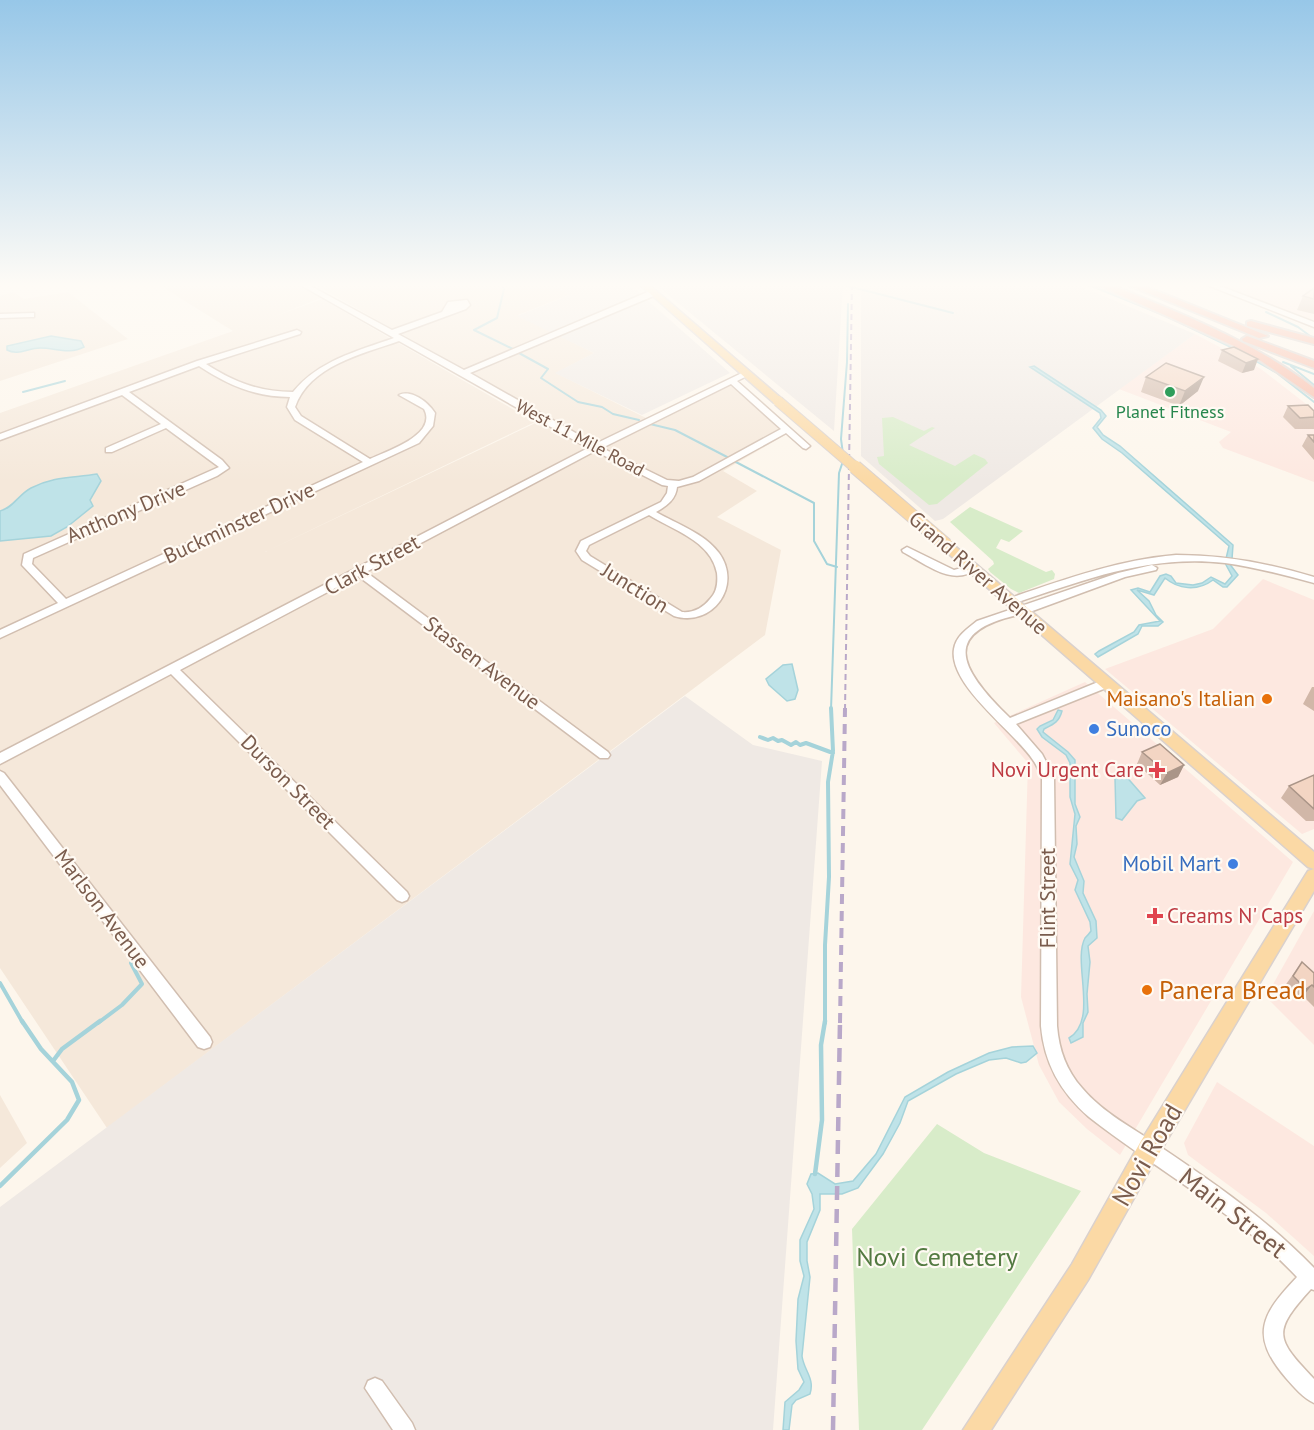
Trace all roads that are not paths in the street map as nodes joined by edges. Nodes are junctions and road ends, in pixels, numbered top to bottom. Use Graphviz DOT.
graph roads {
  1 [pos="242,350"];
  2 [pos="376,350"];
  3 [pos="421,350"];
  4 [pos="519,350"];
  5 [pos="719,350"];
  6 [pos="1249,350"];
  7 [pos="1275,350"];
  8 [pos="1296,350"];
  9 [pos="1314,357"];
  10 [pos="200,363"];
  11 [pos="1314,365"];
  12 [pos="464,373"];
  13 [pos="746,373"];
  14 [pos="731,380"];
  15 [pos="123,392"];
  16 [pos="294,394"];
  17 [pos="1314,394"];
  18 [pos="403,395"];
  19 [pos="167,424"];
  20 [pos="787,429"];
  21 [pos="0,437"];
  22 [pos="806,446"];
  23 [pos="595,448"];
  24 [pos="109,450"];
  25 [pos="370,463"];
  26 [pos="673,484"];
  27 [pos="650,512"];
  28 [pos="907,550"];
  29 [pos="1200,561"];
  30 [pos="972,568"];
  31 [pos="1257,568"];
  32 [pos="360,572"];
  33 [pos="1314,580"];
  34 [pos="1314,589"];
  35 [pos="65,604"];
  36 [pos="1018,607"];
  37 [pos="0,634"];
  38 [pos="173,669"];
  39 [pos="1107,683"];
  40 [pos="1008,723"];
  41 [pos="604,755"];
  42 [pos="0,759"];
  43 [pos="0,776"];
  44 [pos="1314,862"];
  45 [pos="1314,876"];
  46 [pos="402,896"];
  47 [pos="204,1042"];
  48 [pos="1149,1149"];
  49 [pos="1312,1279"];
  50 [pos="375,1388"];
  51 [pos="1314,1393"];
  52 [pos="405,1430"];
  53 [pos="976,1430"];
  1 -- 10 [label="street"];
  2 -- 16 [label="street"];
  3 -- 12 [label="street, West 11 Mile Road"];
  4 -- 12 [label="street"];
  5 -- 13 [label="main road, Grand River Avenue"];
  6 -- 17 [label="highway"];
  7 -- 11 [label="highway"];
  8 -- 9 [label="highway"];
  10 -- 15 [label="street"];
  10 -- 16 [label="street"];
  12 -- 23 [label="street, West 11 Mile Road"];
  13 -- 14 [label="street, Clark Street"];
  13 -- 30 [label="main road, Grand River Avenue, bridge"];
  14 -- 20 [label="street"];
  14 -- 23 [label="street, Clark Street"];
  15 -- 19 [label="street"];
  15 -- 21 [label="street"];
  16 -- 25 [label="street"];
  18 -- 25 [label="street, Buckminster Drive"];
  19 -- 24 [label="street"];
  19 -- 35 [label="street, Anthony Drive"];
  20 -- 22 [label="street"];
  20 -- 26 [label="street"];
  23 -- 26 [label="street, West 11 Mile Road"];
  23 -- 32 [label="street, Clark Street"];
  25 -- 35 [label="street, Buckminster Drive"];
  26 -- 27 [label="street"];
  27 -- 27 [label="street, Junction"];
  28 -- 30 [label="street"];
  29 -- 31 [label="street"];
  29 -- 36 [label="street"];
  29 -- 36 [label="street"];
  30 -- 36 [label="main road, Grand River Avenue"];
  31 -- 33 [label="street"];
  31 -- 34 [label="street"];
  32 -- 38 [label="street, Clark Street"];
  32 -- 41 [label="street, Stassen Avenue"];
  35 -- 37 [label="street, Buckminster Drive"];
  36 -- 39 [label="main road, Grand River Avenue"];
  36 -- 40 [label="street, Flint Street"];
  38 -- 42 [label="street, Clark Street"];
  38 -- 46 [label="street, Durson Street"];
  39 -- 40 [label="street"];
  39 -- 44 [label="main road, Grand River Avenue"];
  40 -- 48 [label="street, Flint Street"];
  43 -- 47 [label="street, Marlson Avenue"];
  45 -- 48 [label="main road, Novi Road"];
  48 -- 49 [label="street, Main Street"];
  48 -- 53 [label="main road, Novi Road"];
  49 -- 51 [label="street"];
  50 -- 52 [label="street"];
}
